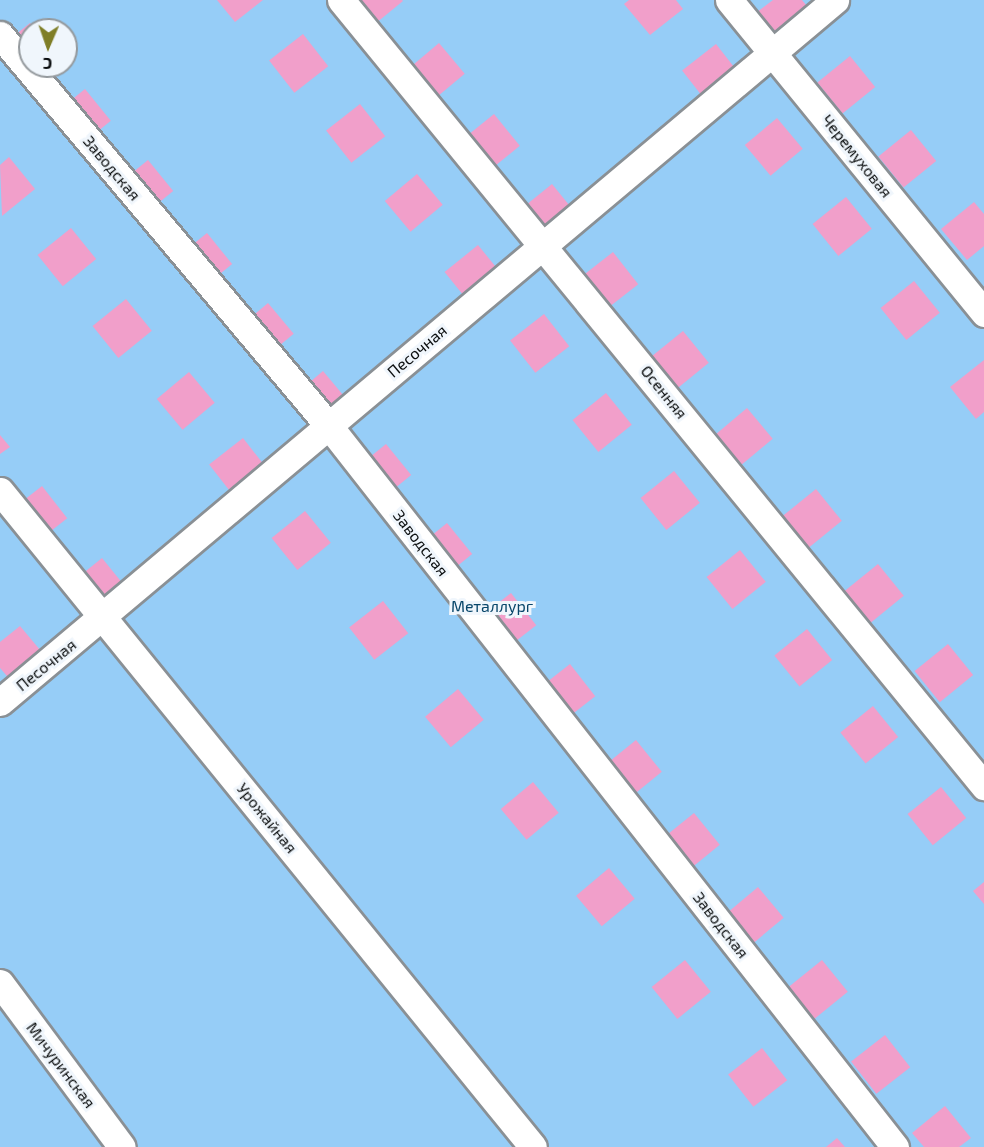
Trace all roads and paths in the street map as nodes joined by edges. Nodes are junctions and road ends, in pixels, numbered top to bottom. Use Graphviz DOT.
graph roads {
  1 [pos="341,0"];
  2 [pos="729,0"];
  3 [pos="835,0"];
  4 [pos="0,34"];
  5 [pos="773,52"];
  6 [pos="543,244"];
  7 [pos="984,313"];
  8 [pos="329,426"];
  9 [pos="0,490"];
  10 [pos="105,617"];
  11 [pos="0,702"];
  12 [pos="984,786"];
  13 [pos="0,983"];
  14 [pos="122,1147"];
  15 [pos="533,1147"];
  16 [pos="895,1147"];
  1 -- 6 [label="street, Осенняя"];
  2 -- 5 [label="street, Черемуховая"];
  3 -- 5 [label="street, Песочная"];
  4 -- 8 [label="street, Заводская"];
  5 -- 6 [label="street, Песочная"];
  5 -- 7 [label="street, Черемуховая"];
  6 -- 8 [label="street, Песочная"];
  6 -- 12 [label="street, Осенняя"];
  8 -- 10 [label="street, Песочная"];
  8 -- 16 [label="street, Заводская"];
  9 -- 10 [label="street, Урожайная"];
  10 -- 11 [label="street, Песочная"];
  10 -- 15 [label="street, Урожайная"];
  13 -- 14 [label="street, Мичуринская"];
}
